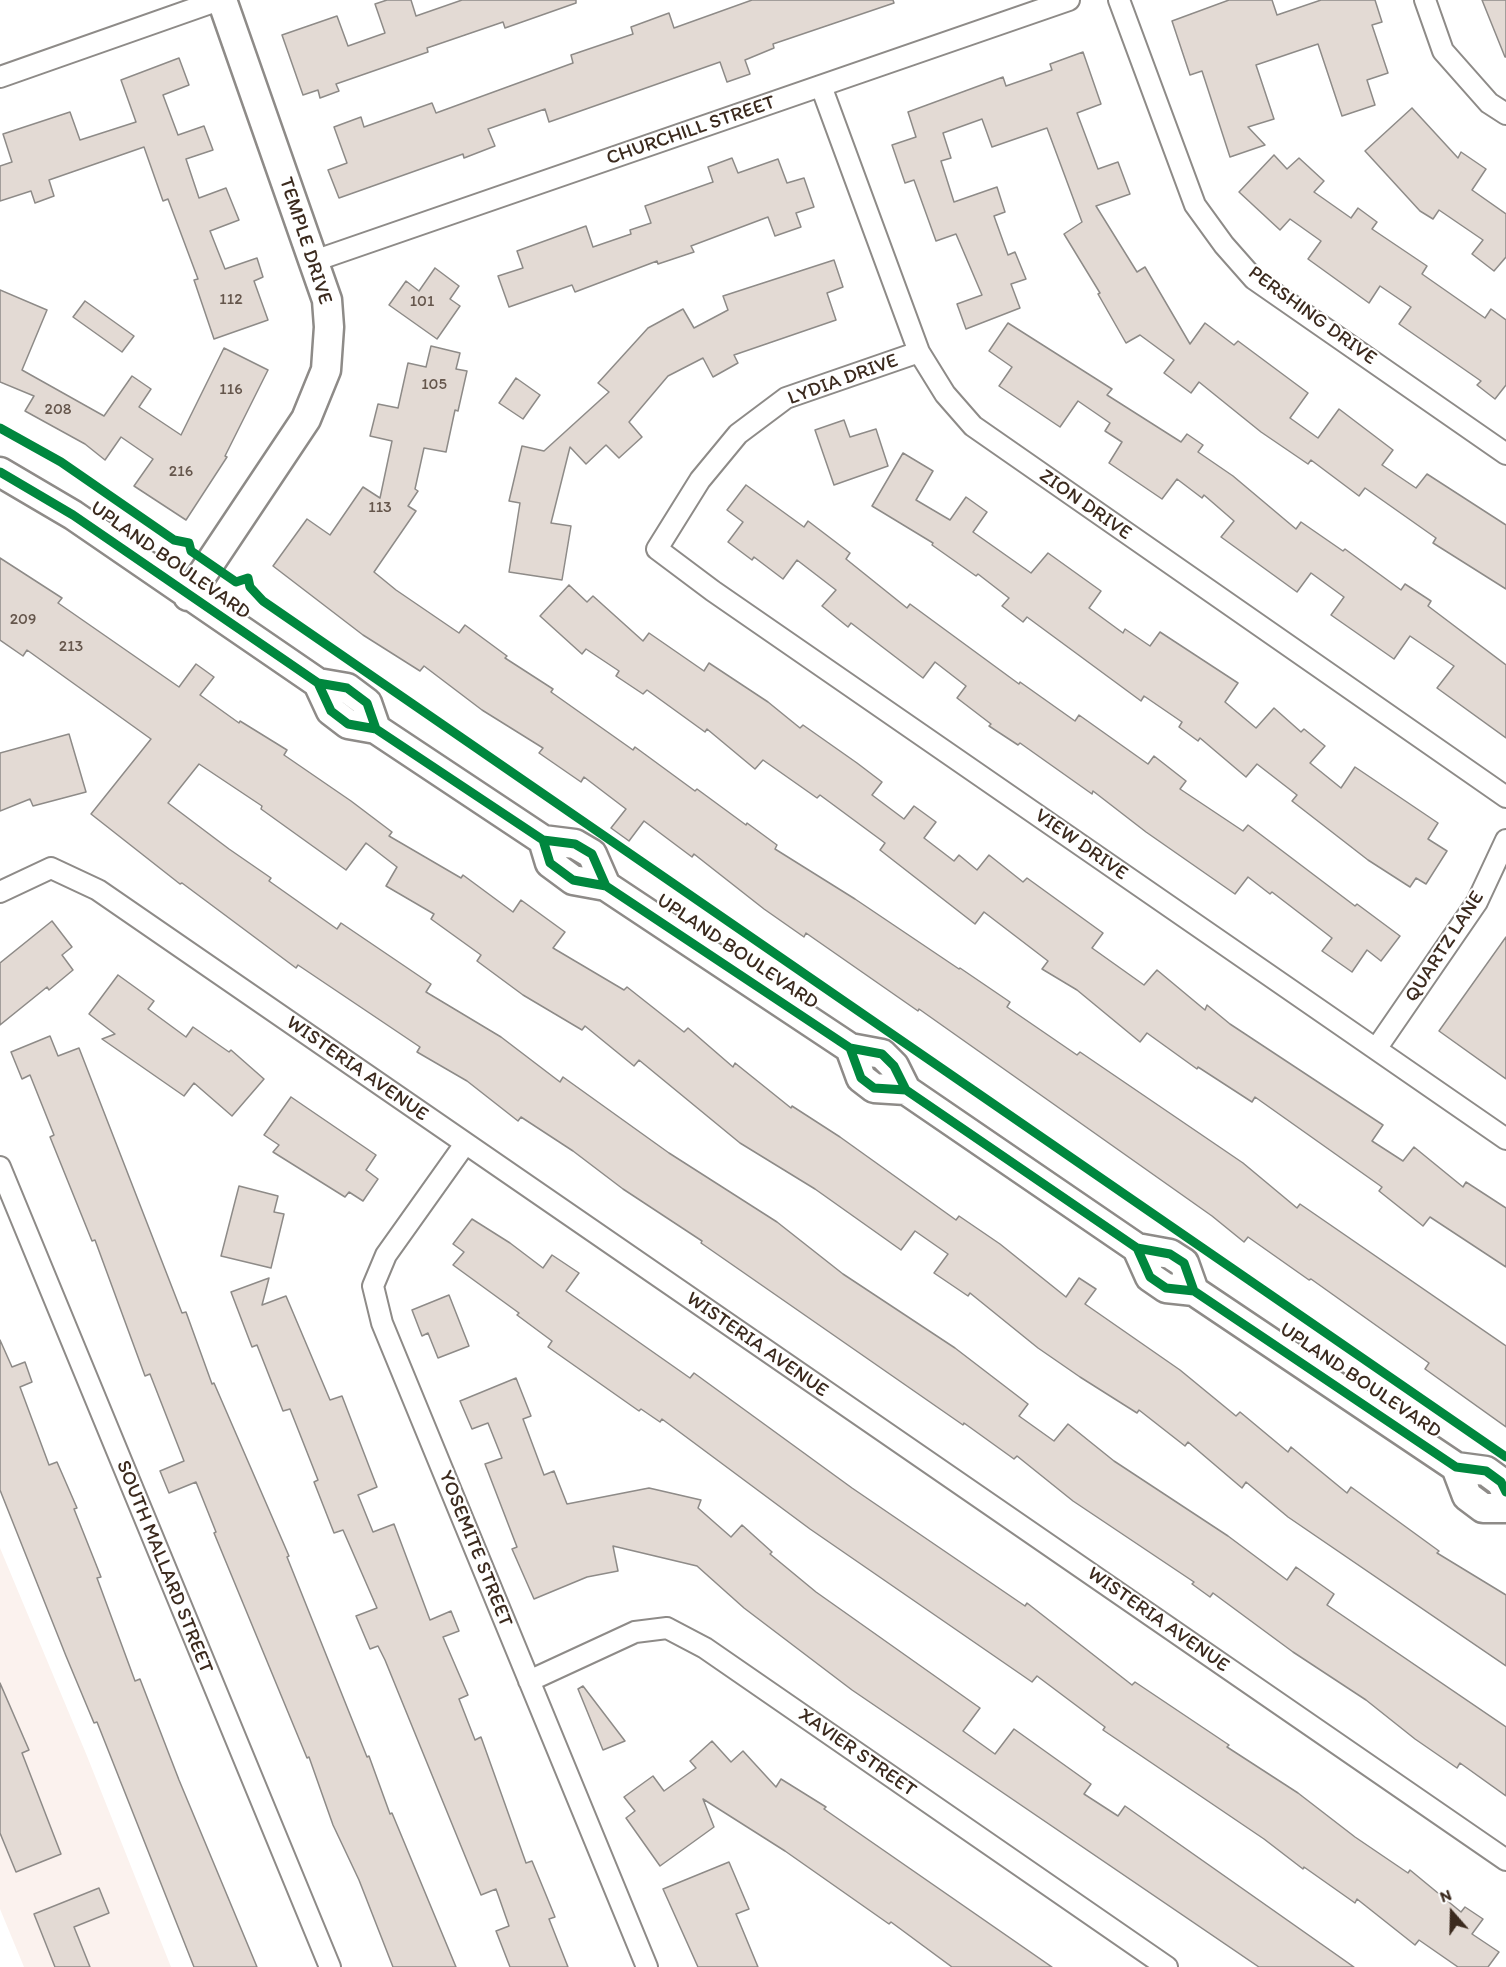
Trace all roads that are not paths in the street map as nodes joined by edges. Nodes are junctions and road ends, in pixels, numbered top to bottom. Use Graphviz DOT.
graph roads {
  1 [pos="221,0"];
  2 [pos="1069,0"];
  3 [pos="1119,0"];
  4 [pos="1425,0"];
  5 [pos="0,77"];
  6 [pos="821,86"];
  7 [pos="1506,114"];
  8 [pos="314,261"];
  9 [pos="919,352"];
  10 [pos="1506,454"];
  11 [pos="0,472"];
  12 [pos="657,549"];
  13 [pos="188,596"];
  14 [pos="1506,797"];
  15 [pos="1506,840"];
  16 [pos="0,892"];
  17 [pos="1376,1049"];
  18 [pos="1506,1139"];
  19 [pos="465,1144"];
  20 [pos="0,1167"];
  21 [pos="1456,1467"];
  22 [pos="1506,1492"];
  23 [pos="1506,1508"];
  24 [pos="529,1681"];
  25 [pos="1506,1860"];
  26 [pos="330,1967"];
  27 [pos="647,1967"];
  28 [pos="1167,1967"];
  1 -- 5 [label="street"];
  1 -- 8 [label="street, TEMPLE DRIVE"];
  2 -- 6 [label="street, CHURCHILL STREET"];
  3 -- 10 [label="street, PERSHING DRIVE"];
  4 -- 7 [label="street"];
  6 -- 8 [label="street, CHURCHILL STREET"];
  6 -- 9 [label="street, ZION DRIVE"];
  8 -- 13 [label="street, TEMPLE DRIVE"];
  9 -- 12 [label="street, LYDIA DRIVE"];
  9 -- 14 [label="street, ZION DRIVE"];
  11 -- 13 [label="street, UPLAND BOULEVARD"];
  12 -- 17 [label="street, VIEW DRIVE"];
  13 -- 21 [label="street, UPLAND BOULEVARD"];
  15 -- 17 [label="street, QUARTZ LANE"];
  16 -- 19 [label="street, WISTERIA AVENUE"];
  17 -- 18 [label="street, VIEW DRIVE"];
  19 -- 24 [label="street, YOSEMITE STREET"];
  19 -- 25 [label="street, WISTERIA AVENUE"];
  20 -- 26 [label="street, SOUTH MALLARD STREET"];
  21 -- 22 [label="street, UPLAND BOULEVARD"];
  21 -- 23 [label="street"];
  24 -- 27 [label="street, YOSEMITE STREET"];
  24 -- 28 [label="street, XAVIER STREET"];
}
